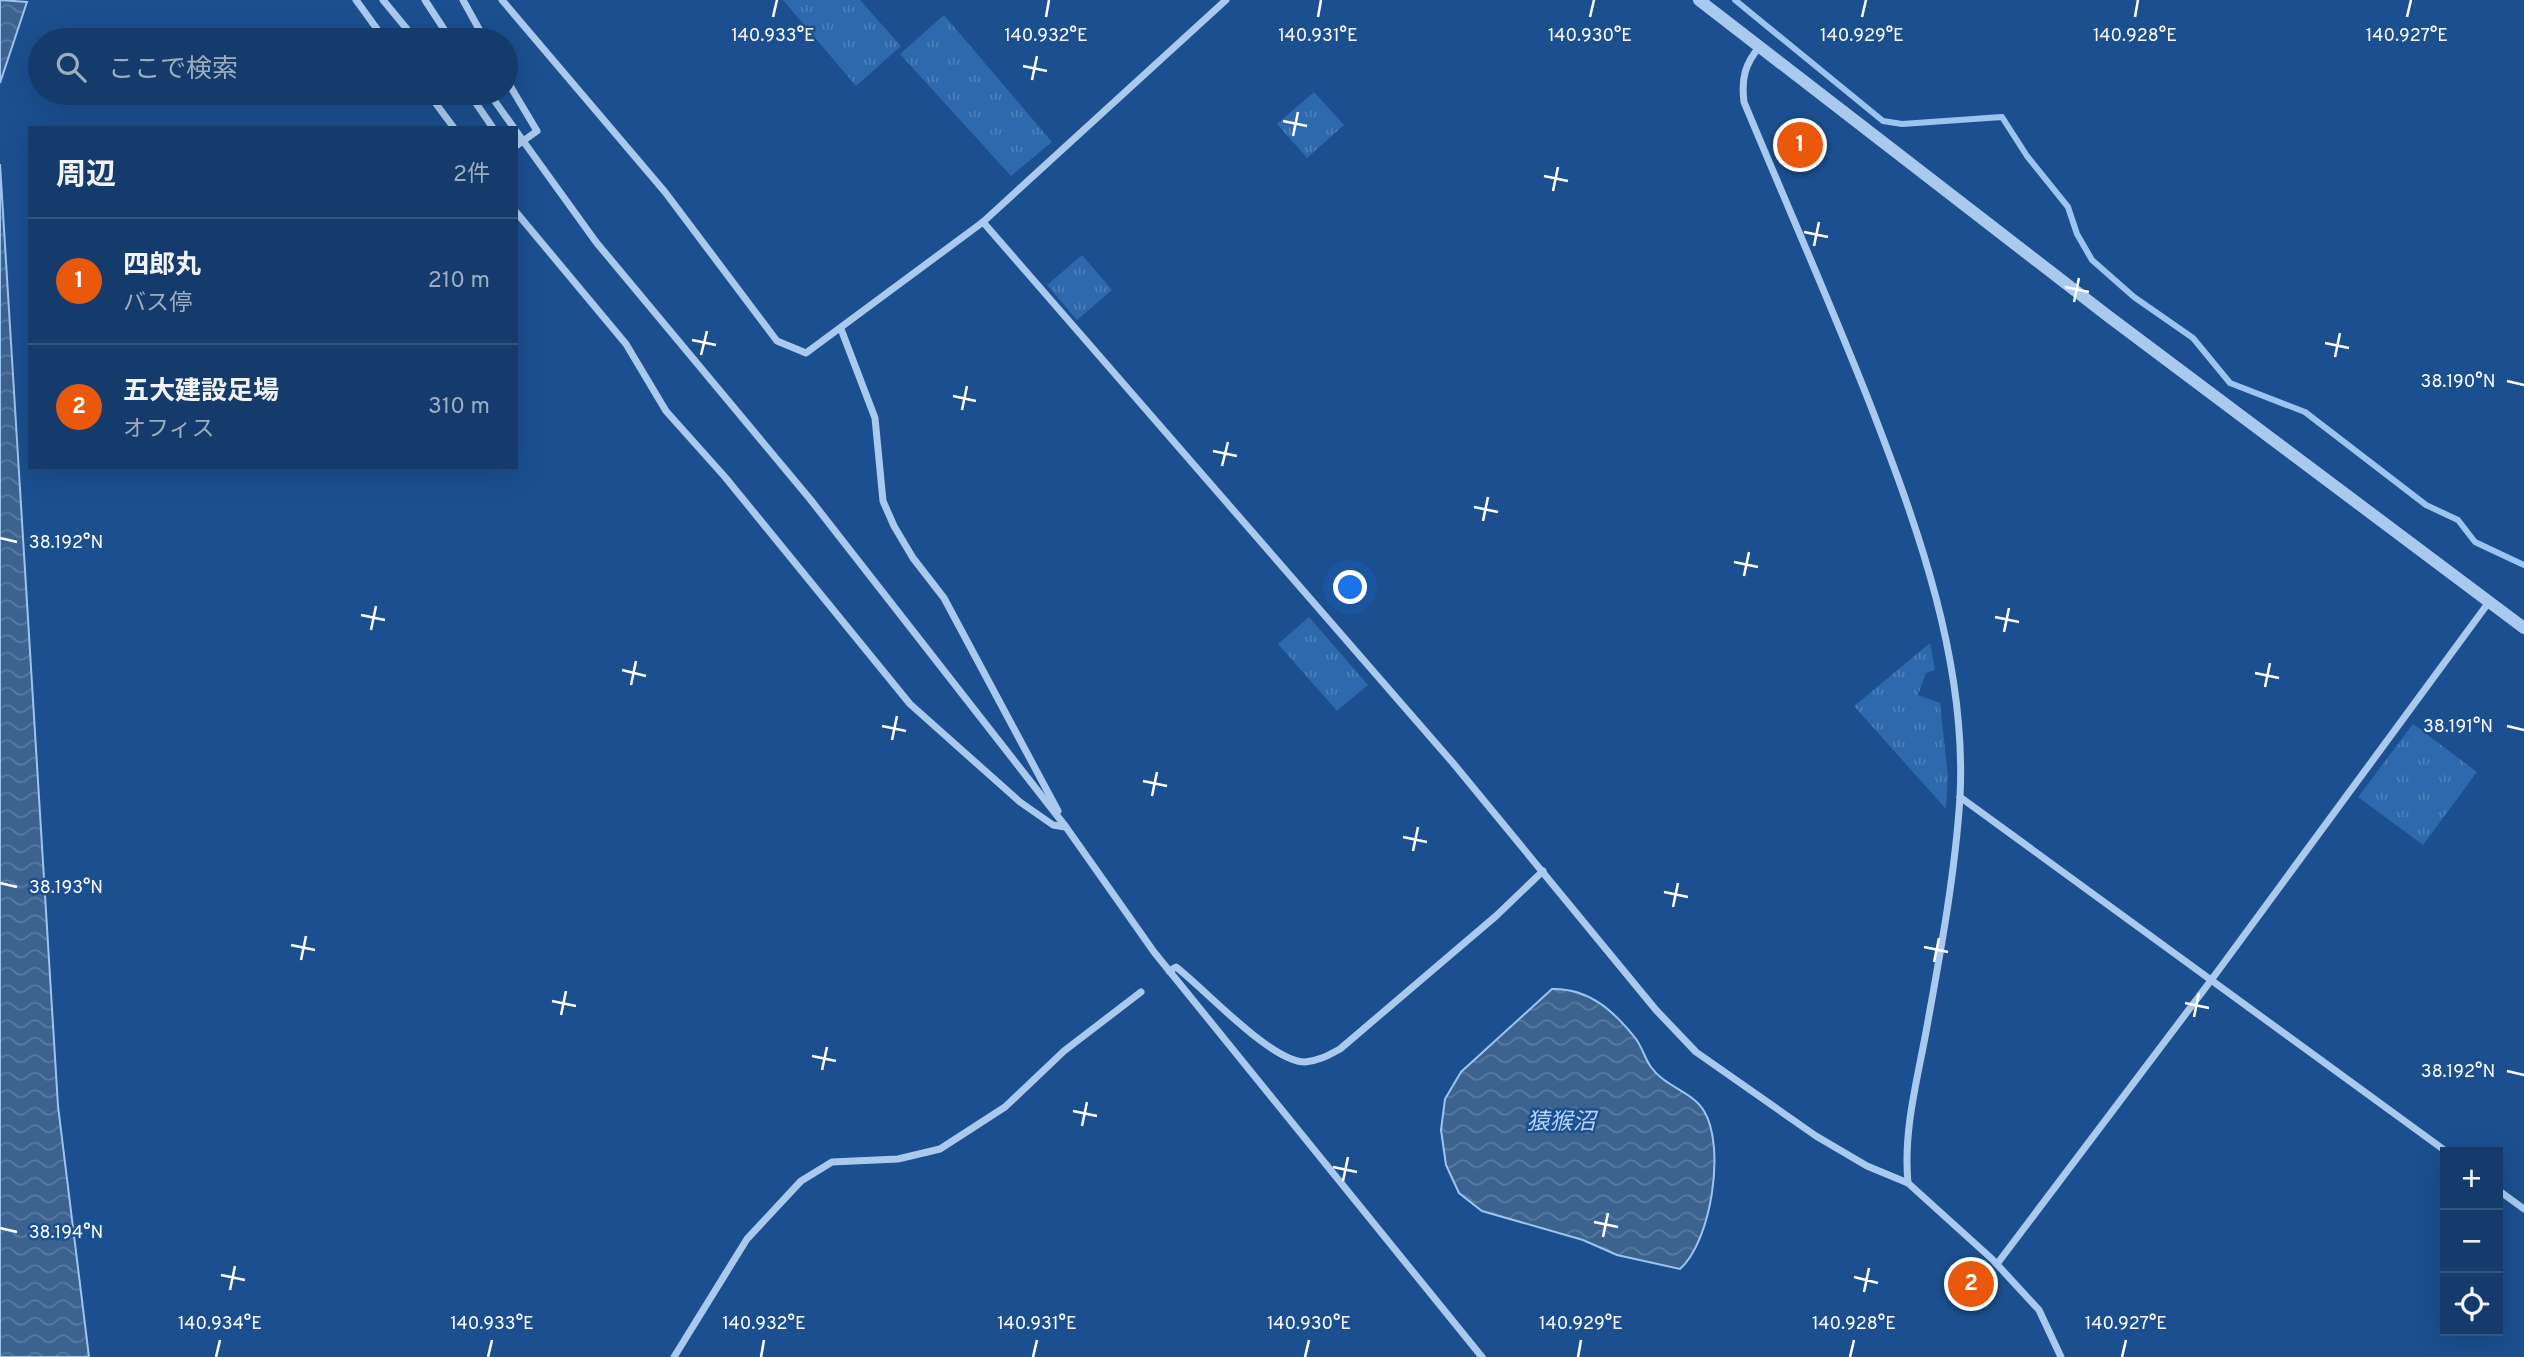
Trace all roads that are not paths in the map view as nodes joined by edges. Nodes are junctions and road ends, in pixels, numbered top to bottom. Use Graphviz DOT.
graph roads {
  1 [pos="356,0"];
  2 [pos="383,0"];
  3 [pos="425,0"];
  4 [pos="463,0"];
  5 [pos="502,0"];
  6 [pos="1226,0"];
  7 [pos="1699,0"];
  8 [pos="376,28"];
  9 [pos="406,28"];
  10 [pos="443,28"];
  11 [pos="478,28"];
  12 [pos="1760,46"];
  13 [pos="518,99"];
  14 [pos="437,105"];
  15 [pos="477,105"];
  16 [pos="497,105"];
  17 [pos="453,126"];
  18 [pos="492,126"];
  19 [pos="512,126"];
  20 [pos="520,144"];
  21 [pos="518,214"];
  22 [pos="983,222"];
  23 [pos="841,329"];
  24 [pos="2489,601"];
  25 [pos="2524,628"];
  26 [pos="1959,797"];
  27 [pos="1066,827"];
  28 [pos="1543,871"];
  29 [pos="1170,971"];
  30 [pos="2212,979"];
  31 [pos="1141,992"];
  32 [pos="2440,1147"];
  33 [pos="1908,1183"];
  34 [pos="2503,1194"];
  35 [pos="2524,1209"];
  36 [pos="1997,1264"];
  37 [pos="674,1357"];
  38 [pos="1482,1357"];
  39 [pos="2061,1357"];
  1 -- 8 [label="street"];
  2 -- 9 [label="street"];
  3 -- 10 [label="street"];
  4 -- 11 [label="street"];
  5 -- 23 [label="street"];
  6 -- 22 [label="street"];
  7 -- 12 [label="street"];
  12 -- 24 [label="street"];
  12 -- 26 [label="street"];
  13 -- 20 [label="street"];
  14 -- 17 [label="street"];
  15 -- 18 [label="street"];
  16 -- 19 [label="street"];
  20 -- 27 [label="street"];
  21 -- 27 [label="street"];
  22 -- 23 [label="street"];
  22 -- 28 [label="street"];
  23 -- 27 [label="street"];
  24 -- 25 [label="street"];
  24 -- 30 [label="street"];
  26 -- 30 [label="street"];
  26 -- 33 [label="street"];
  27 -- 29 [label="street"];
  28 -- 29 [label="street"];
  28 -- 33 [label="street"];
  29 -- 38 [label="street"];
  30 -- 32 [label="street"];
  30 -- 36 [label="street"];
  31 -- 37 [label="street"];
  33 -- 36 [label="street"];
  34 -- 35 [label="street"];
  36 -- 39 [label="street"];
}
